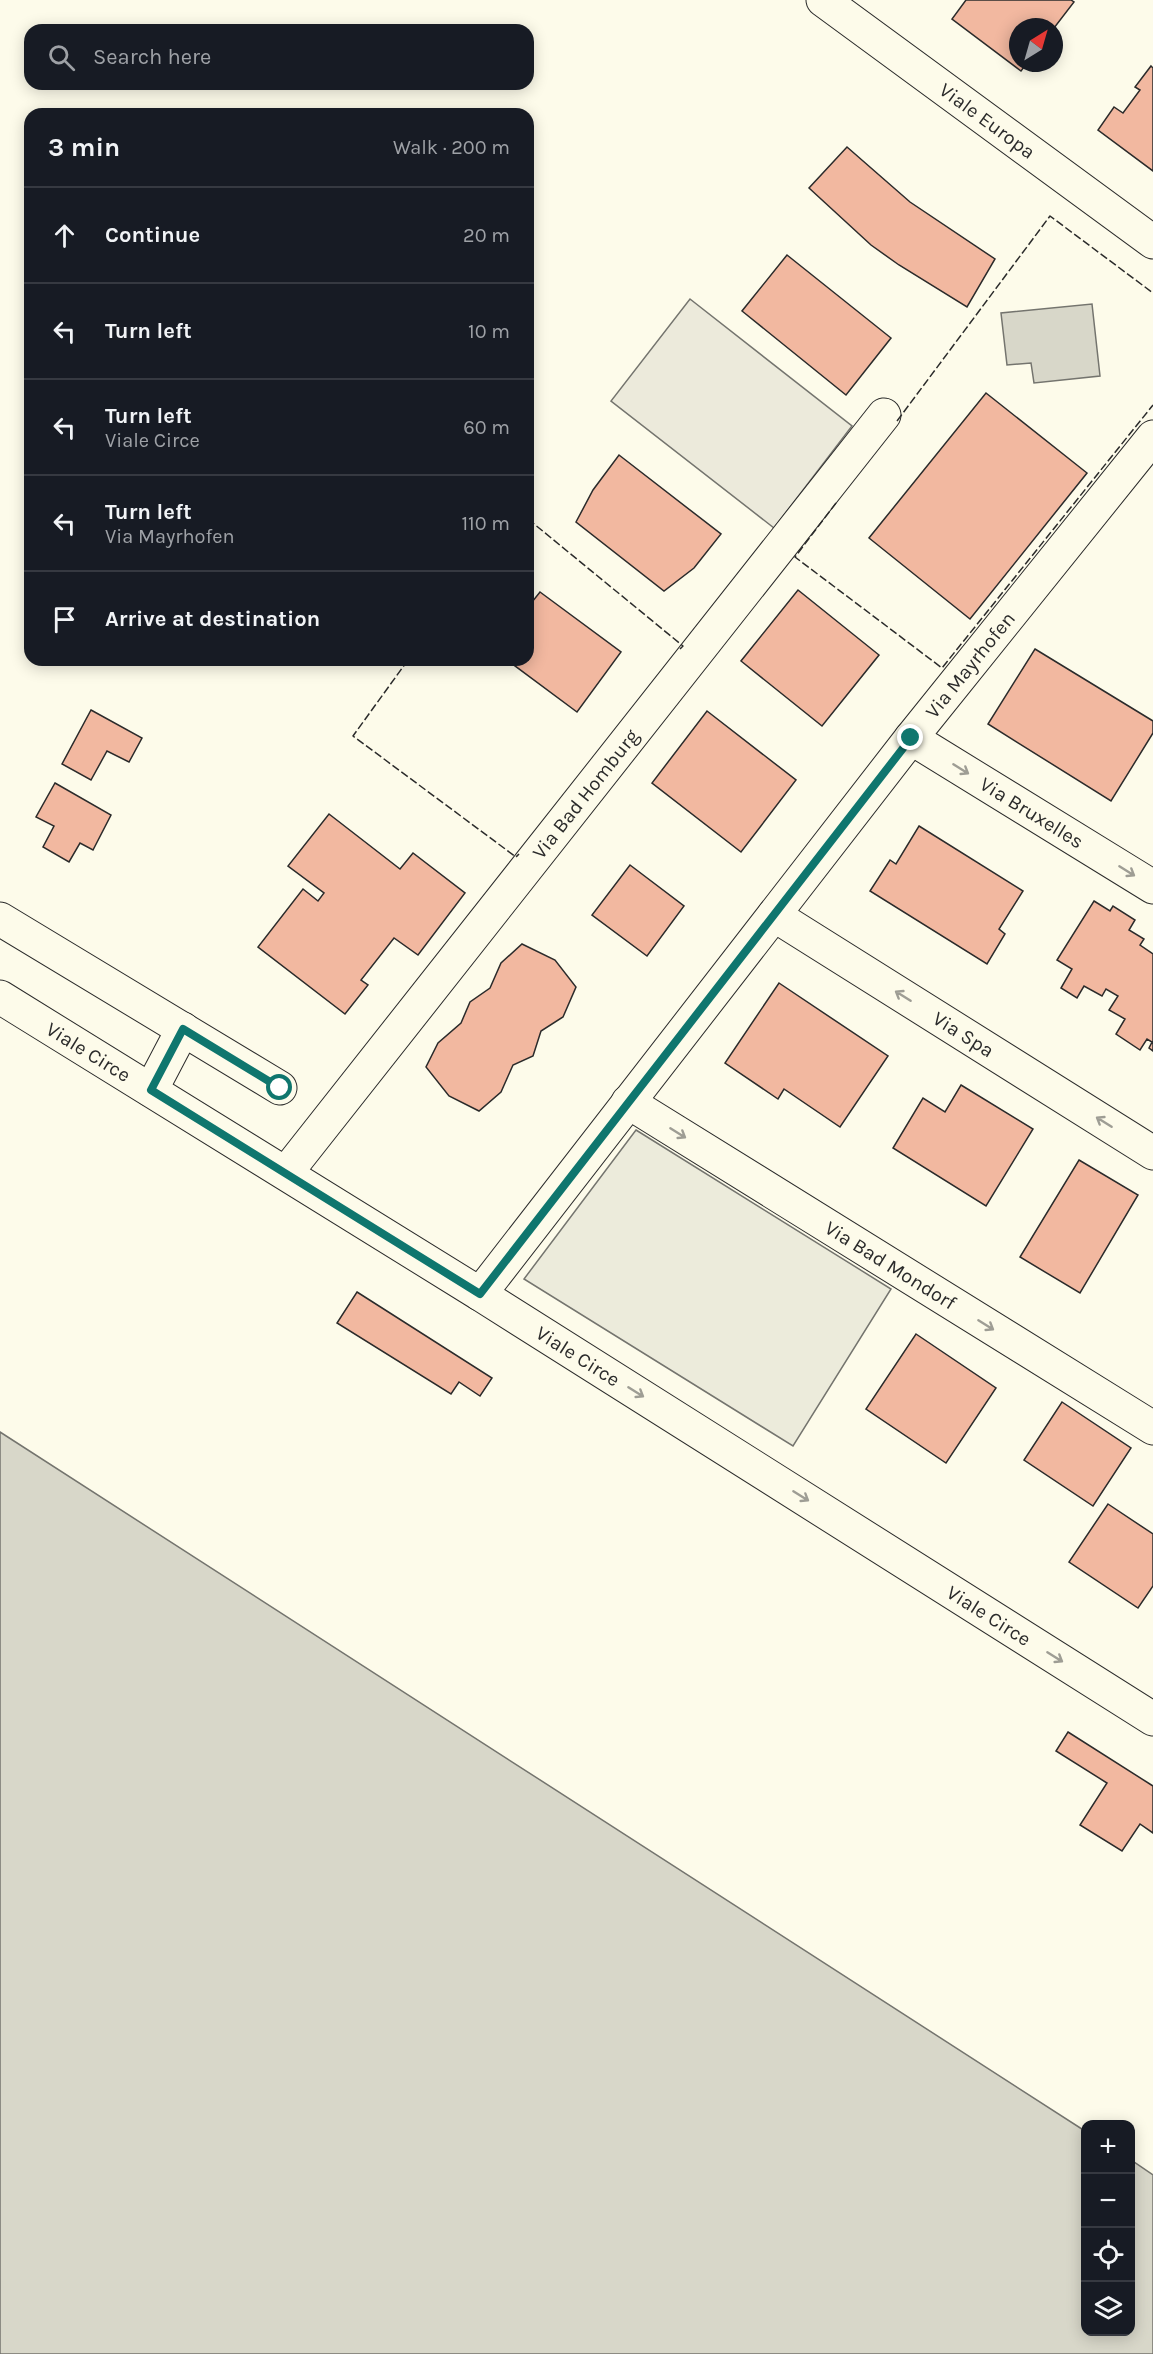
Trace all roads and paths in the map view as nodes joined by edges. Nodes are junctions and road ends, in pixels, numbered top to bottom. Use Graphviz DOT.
graph roads {
  1 [pos="823,0"];
  2 [pos="1153,242"];
  3 [pos="884,415"];
  4 [pos="1153,437"];
  5 [pos="911,738"];
  6 [pos="1153,887"];
  7 [pos="774,915"];
  8 [pos="0,919"];
  9 [pos="0,997"];
  10 [pos="183,1029"];
  11 [pos="280,1088"];
  12 [pos="151,1090"];
  13 [pos="628,1102"];
  14 [pos="1153,1153"];
  15 [pos="286,1173"];
  16 [pos="480,1294"];
  17 [pos="1153,1428"];
  18 [pos="1153,1719"];
  1 -- 2 [label="street, Viale Europa"];
  3 -- 15 [label="street, Via Bad Homburg"];
  4 -- 5 [label="street, Via Mayrhofen"];
  5 -- 6 [label="street, Via Bruxelles, one-way"];
  5 -- 7 [label="street, Via Mayrhofen"];
  7 -- 13 [label="street, Via Mayrhofen"];
  14 -- 7 [label="street, Via Spa, one-way"];
  8 -- 10 [label="street"];
  9 -- 12 [label="street, Viale Circe"];
  10 -- 11 [label="street"];
  10 -- 12 [label="street"];
  12 -- 15 [label="street, Viale Circe"];
  13 -- 16 [label="street, Via Mayrhofen"];
  13 -- 17 [label="street, Via Bad Mondorf, one-way"];
  15 -- 16 [label="street, Viale Circe"];
  16 -- 18 [label="street, Viale Circe, one-way"];
}
